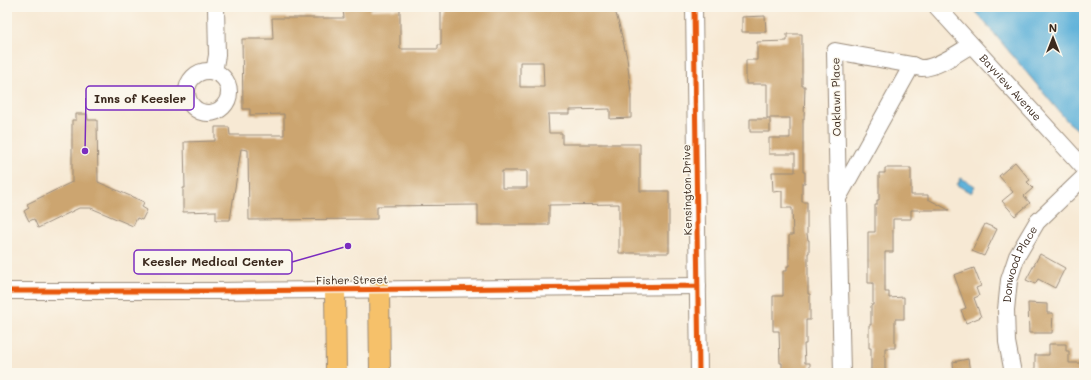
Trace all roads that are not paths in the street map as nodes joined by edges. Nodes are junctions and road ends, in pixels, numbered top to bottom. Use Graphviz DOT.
graph roads {
  1 [pos="216,7"];
  2 [pos="694,7"];
  3 [pos="937,7"];
  4 [pos="971,45"];
  5 [pos="912,66"];
  6 [pos="214,72"];
  7 [pos="1084,168"];
  8 [pos="1084,177"];
  9 [pos="838,198"];
  10 [pos="698,286"];
  11 [pos="335,290"];
  12 [pos="379,290"];
  13 [pos="7,292"];
  14 [pos="336,373"];
  15 [pos="380,373"];
  16 [pos="699,373"];
  17 [pos="842,373"];
  18 [pos="1013,373"];
  1 -- 6 [label="street"];
  2 -- 10 [label="street, Kensington Drive"];
  3 -- 4 [label="street, Bayview Avenue"];
  4 -- 5 [label="street, Oaklawn Place"];
  4 -- 7 [label="street, Bayview Avenue"];
  5 -- 9 [label="street"];
  5 -- 9 [label="street, Oaklawn Place"];
  8 -- 18 [label="street, Donwood Place"];
  9 -- 17 [label="street, Oaklawn Place"];
  10 -- 12 [label="street, Fisher Street"];
  10 -- 16 [label="street, Kensington Drive"];
  11 -- 12 [label="street, Fisher Street"];
  11 -- 13 [label="street, Fisher Street"];
  11 -- 14 [label="main road"];
  12 -- 15 [label="main road"];
}
